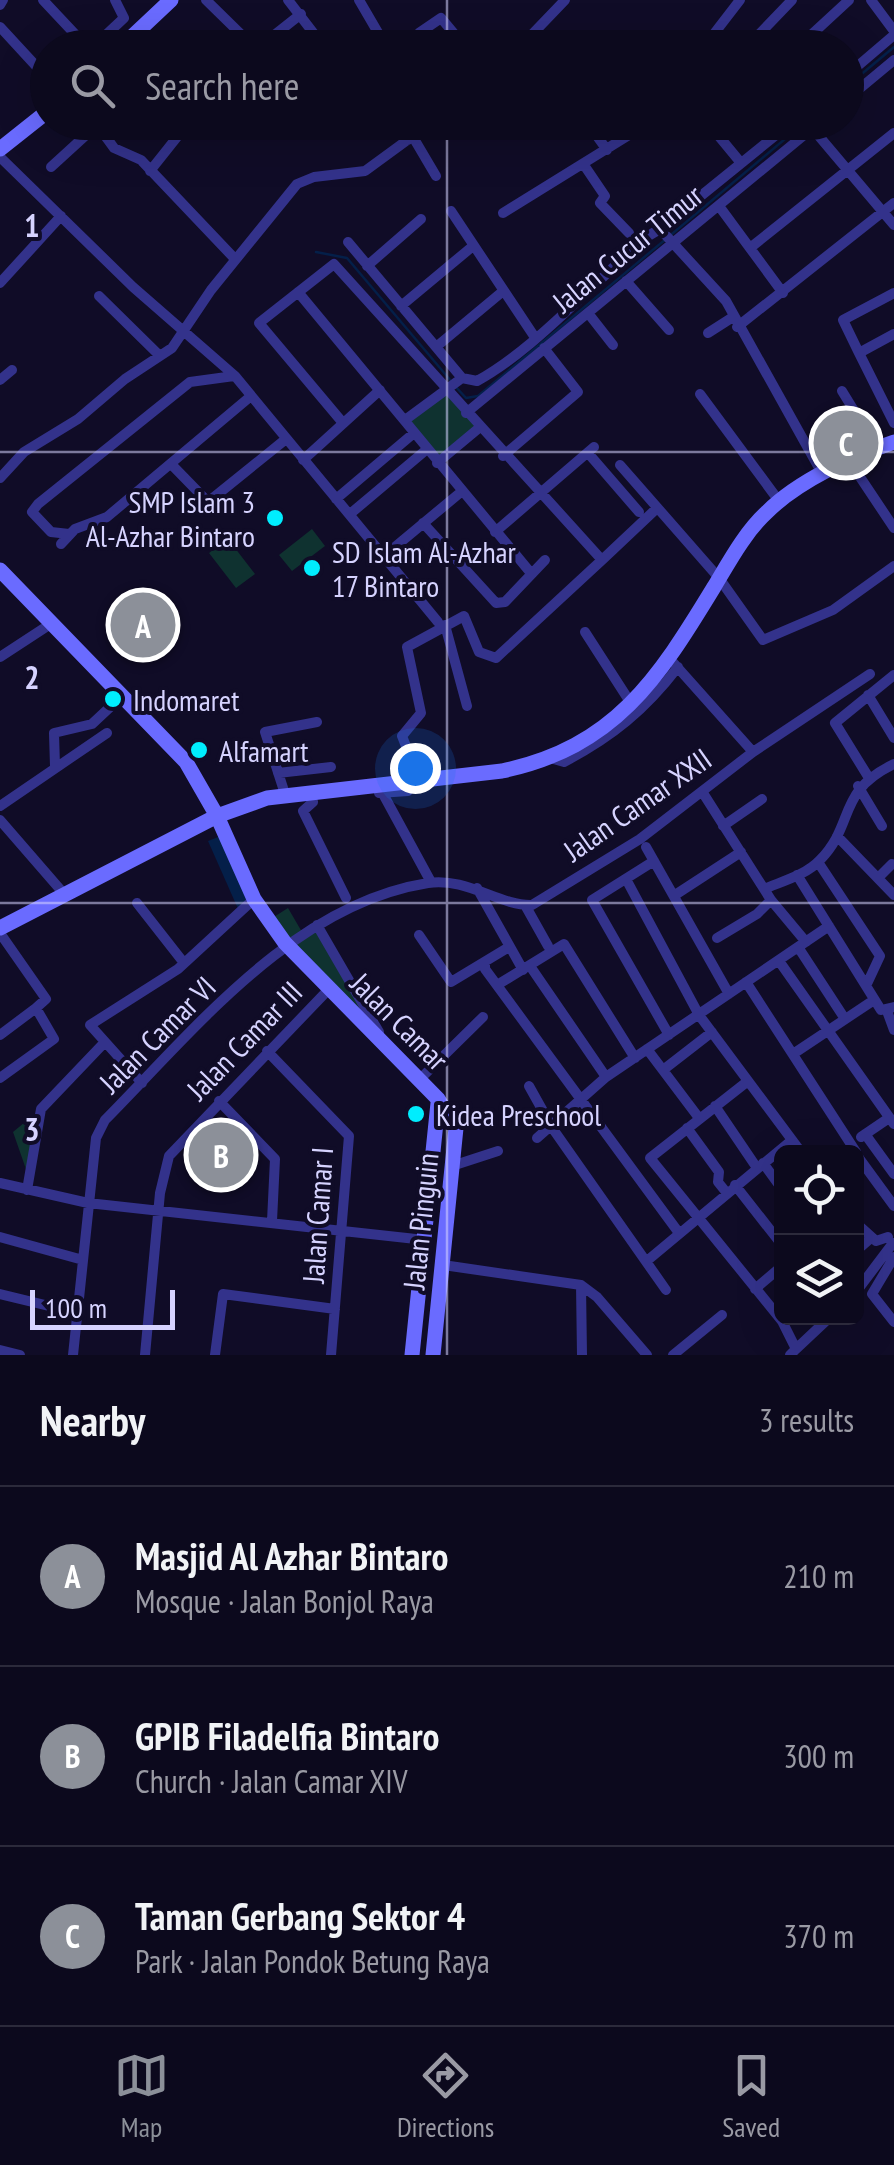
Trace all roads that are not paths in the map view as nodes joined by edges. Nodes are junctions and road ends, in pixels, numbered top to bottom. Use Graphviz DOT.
graph roads {
  1 [pos="42,0"];
  2 [pos="115,0"];
  3 [pos="171,0"];
  4 [pos="206,0"];
  5 [pos="288,0"];
  6 [pos="359,0"];
  7 [pos="565,0"];
  8 [pos="740,0"];
  9 [pos="792,0"];
  10 [pos="850,0"];
  11 [pos="871,0"];
  12 [pos="301,14"];
  13 [pos="0,27"];
  14 [pos="72,30"];
  15 [pos="110,30"];
  16 [pos="139,30"];
  17 [pos="236,30"];
  18 [pos="280,30"];
  19 [pos="313,30"];
  20 [pos="377,30"];
  21 [pos="421,30"];
  22 [pos="451,30"];
  23 [pos="538,30"];
  24 [pos="717,30"];
  25 [pos="763,30"];
  26 [pos="817,30"];
  27 [pos="894,33"];
  28 [pos="30,60"];
  29 [pos="864,60"];
  30 [pos="894,60"];
  31 [pos="864,85"];
  32 [pos="30,125"];
  33 [pos="894,133"];
  34 [pos="79,140"];
  35 [pos="108,140"];
  36 [pos="175,140"];
  37 [pos="407,140"];
  38 [pos="411,140"];
  39 [pos="601,140"];
  40 [pos="621,140"];
  41 [pos="722,140"];
  42 [pos="770,140"];
  43 [pos="795,140"];
  44 [pos="824,140"];
  45 [pos="0,149"];
  46 [pos="607,150"];
  47 [pos="0,157"];
  48 [pos="741,163"];
  49 [pos="584,165"];
  50 [pos="51,167"];
  51 [pos="150,171"];
  52 [pos="848,171"];
  53 [pos="436,176"];
  54 [pos="894,202"];
  55 [pos="718,206"];
  56 [pos="452,211"];
  57 [pos="883,212"];
  58 [pos="504,213"];
  59 [pos="61,216"];
  60 [pos="421,219"];
  61 [pos="894,225"];
  62 [pos="661,230"];
  63 [pos="629,233"];
  64 [pos="348,242"];
  65 [pos="671,242"];
  66 [pos="473,246"];
  67 [pos="750,248"];
  68 [pos="235,259"];
  69 [pos="367,266"];
  70 [pos="626,280"];
  71 [pos="0,283"];
  72 [pos="298,292"];
  73 [pos="502,292"];
  74 [pos="783,293"];
  75 [pos="894,293"];
  76 [pos="98,296"];
  77 [pos="400,306"];
  78 [pos="588,313"];
  79 [pos="735,322"];
  80 [pos="184,330"];
  81 [pos="668,330"];
  82 [pos="708,334"];
  83 [pos="894,334"];
  84 [pos="534,336"];
  85 [pos="613,344"];
  86 [pos="436,347"];
  87 [pos="544,348"];
  88 [pos="860,353"];
  89 [pos="160,356"];
  90 [pos="12,370"];
  91 [pos="235,376"];
  92 [pos="461,379"];
  93 [pos="0,380"];
  94 [pos="448,389"];
  95 [pos="380,390"];
  96 [pos="842,391"];
  97 [pos="700,394"];
  98 [pos="251,396"];
  99 [pos="466,413"];
  100 [pos="404,420"];
  101 [pos="343,422"];
  102 [pos="894,422"];
  103 [pos="864,427"];
  104 [pos="479,428"];
  105 [pos="414,433"];
  106 [pos="286,439"];
  107 [pos="894,442"];
  108 [pos="877,448"];
  109 [pos="426,450"];
  110 [pos="503,456"];
  111 [pos="814,458"];
  112 [pos="303,460"];
  113 [pos="850,462"];
  114 [pos="437,463"];
  115 [pos="171,464"];
  116 [pos="620,465"];
  117 [pos="823,475"];
  118 [pos="0,478"];
  119 [pos="460,492"];
  120 [pos="539,492"];
  121 [pos="336,498"];
  122 [pos="780,501"];
  123 [pos="656,510"];
  124 [pos="638,512"];
  125 [pos="350,514"];
  126 [pos="423,523"];
  127 [pos="894,528"];
  128 [pos="495,532"];
  129 [pos="384,556"];
  130 [pos="545,560"];
  131 [pos="602,560"];
  132 [pos="894,566"];
  133 [pos="0,570"];
  134 [pos="530,572"];
  135 [pos="719,578"];
  136 [pos="52,622"];
  137 [pos="442,624"];
  138 [pos="585,632"];
  139 [pos="0,657"];
  140 [pos="674,663"];
  141 [pos="870,674"];
  142 [pos="894,676"];
  143 [pos="123,695"];
  144 [pos="868,695"];
  145 [pos="467,706"];
  146 [pos="632,706"];
  147 [pos="316,722"];
  148 [pos="107,733"];
  149 [pos="894,738"];
  150 [pos="753,752"];
  151 [pos="550,758"];
  152 [pos="55,766"];
  153 [pos="330,767"];
  154 [pos="893,768"];
  155 [pos="278,774"];
  156 [pos="869,778"];
  157 [pos="858,786"];
  158 [pos="414,787"];
  159 [pos="310,792"];
  160 [pos="382,792"];
  161 [pos="703,792"];
  162 [pos="286,794"];
  163 [pos="349,795"];
  164 [pos="762,800"];
  165 [pos="0,806"];
  166 [pos="217,816"];
  167 [pos="0,820"];
  168 [pos="723,826"];
  169 [pos="882,826"];
  170 [pos="836,836"];
  171 [pos="646,847"];
  172 [pos="741,852"];
  173 [pos="654,861"];
  174 [pos="818,862"];
  175 [pos="892,864"];
  176 [pos="797,875"];
  177 [pos="878,878"];
  178 [pos="626,880"];
  179 [pos="430,882"];
  180 [pos="476,886"];
  181 [pos="894,894"];
  182 [pos="675,895"];
  183 [pos="65,896"];
  184 [pos="769,897"];
  185 [pos="346,898"];
  186 [pos="254,899"];
  187 [pos="137,903"];
  188 [pos="525,905"];
  189 [pos="318,925"];
  190 [pos="829,926"];
  191 [pos="0,931"];
  192 [pos="419,935"];
  193 [pos="717,938"];
  194 [pos="285,943"];
  195 [pos="802,944"];
  196 [pos="548,946"];
  197 [pos="509,947"];
  198 [pos="779,961"];
  199 [pos="485,962"];
  200 [pos="184,963"];
  201 [pos="527,968"];
  202 [pos="746,982"];
  203 [pos="497,985"];
  204 [pos="866,986"];
  205 [pos="330,989"];
  206 [pos="728,994"];
  207 [pos="874,1000"];
  208 [pos="36,1008"];
  209 [pos="890,1009"];
  210 [pos="699,1015"];
  211 [pos="482,1017"];
  212 [pos="844,1020"];
  213 [pos="827,1029"];
  214 [pos="894,1030"];
  215 [pos="712,1032"];
  216 [pos="0,1034"];
  217 [pos="670,1034"];
  218 [pos="104,1043"];
  219 [pos="648,1049"];
  220 [pos="268,1050"];
  221 [pos="389,1050"];
  222 [pos="794,1054"];
  223 [pos="635,1058"];
  224 [pos="663,1070"];
  225 [pos="606,1077"];
  226 [pos="0,1078"];
  227 [pos="419,1080"];
  228 [pos="748,1081"];
  229 [pos="142,1083"];
  230 [pos="529,1086"];
  231 [pos="438,1098"];
  232 [pos="579,1098"];
  233 [pos="219,1101"];
  234 [pos="715,1106"];
  235 [pos="699,1118"];
  236 [pos="892,1121"];
  237 [pos="439,1123"];
  238 [pos="552,1124"];
  239 [pos="686,1128"];
  240 [pos="865,1134"];
  241 [pos="457,1136"];
  242 [pos="537,1138"];
  243 [pos="792,1140"];
  244 [pos="796,1145"];
  245 [pos="852,1145"];
  246 [pos="858,1145"];
  247 [pos="498,1152"];
  248 [pos="478,1156"];
  249 [pos="864,1163"];
  250 [pos="455,1165"];
  251 [pos="760,1166"];
  252 [pos="894,1174"];
  253 [pos="774,1180"];
  254 [pos="0,1182"];
  255 [pos="730,1189"];
  256 [pos="28,1190"];
  257 [pos="88,1203"];
  258 [pos="894,1206"];
  259 [pos="158,1208"];
  260 [pos="695,1217"];
  261 [pos="272,1221"];
  262 [pos="342,1230"];
  263 [pos="864,1231"];
  264 [pos="679,1233"];
  265 [pos="0,1236"];
  266 [pos="774,1236"];
  267 [pos="871,1238"];
  268 [pos="892,1238"];
  269 [pos="425,1240"];
  270 [pos="864,1244"];
  271 [pos="894,1257"];
  272 [pos="83,1260"];
  273 [pos="648,1260"];
  274 [pos="443,1265"];
  275 [pos="774,1273"];
  276 [pos="864,1280"];
  277 [pos="581,1286"];
  278 [pos="755,1289"];
  279 [pos="666,1290"];
  280 [pos="0,1294"];
  281 [pos="774,1309"];
  282 [pos="335,1310"];
  283 [pos="78,1313"];
  284 [pos="722,1315"];
  285 [pos="894,1322"];
  286 [pos="785,1325"];
  287 [pos="822,1325"];
  288 [pos="0,1350"];
  289 [pos="793,1352"];
  290 [pos="20,1355"];
  291 [pos="73,1355"];
  292 [pos="146,1355"];
  293 [pos="215,1355"];
  294 [pos="331,1355"];
  295 [pos="412,1355"];
  296 [pos="433,1355"];
  297 [pos="582,1355"];
  298 [pos="647,1355"];
  299 [pos="672,1355"];
  1 -- 14 [label="street"];
  2 -- 15 [label="street"];
  3 -- 16 [label="street"];
  4 -- 17 [label="street"];
  5 -- 12 [label="street"];
  6 -- 20 [label="street"];
  7 -- 23 [label="street"];
  8 -- 24 [label="street"];
  9 -- 25 [label="street"];
  10 -- 26 [label="street"];
  11 -- 27 [label="street"];
  12 -- 18 [label="street"];
  12 -- 19 [label="street"];
  13 -- 28 [label="street"];
  21 -- 22 [label="street"];
  27 -- 29 [label="street"];
  30 -- 31 [label="street"];
  32 -- 45 [label="street"];
  33 -- 52 [label="street"];
  34 -- 50 [label="street"];
  35 -- 51 [label="street"];
  36 -- 51 [label="street"];
  37 -- 68 [label="street"];
  38 -- 53 [label="street"];
  39 -- 46 [label="street"];
  40 -- 46 [label="street"];
  41 -- 48 [label="street"];
  42 -- 48 [label="street"];
  43 -- 55 [label="street, Jalan Cucur Timur"];
  44 -- 52 [label="street"];
  46 -- 49 [label="street"];
  47 -- 59 [label="street"];
  48 -- 62 [label="street"];
  49 -- 58 [label="street"];
  49 -- 63 [label="street"];
  51 -- 68 [label="street"];
  52 -- 57 [label="street"];
  52 -- 67 [label="street"];
  54 -- 57 [label="street"];
  55 -- 65 [label="street, Jalan Cucur Timur"];
  55 -- 67 [label="street"];
  56 -- 66 [label="street"];
  57 -- 61 [label="street"];
  57 -- 74 [label="street"];
  59 -- 71 [label="street"];
  59 -- 80 [label="street"];
  60 -- 69 [label="street"];
  62 -- 65 [label="street"];
  62 -- 84 [label="street"];
  64 -- 69 [label="street"];
  65 -- 70 [label="street, Jalan Cucur Timur"];
  65 -- 79 [label="street"];
  66 -- 73 [label="street"];
  66 -- 77 [label="street"];
  67 -- 74 [label="street"];
  68 -- 80 [label="street"];
  69 -- 77 [label="street"];
  70 -- 78 [label="street, Jalan Cucur Timur"];
  70 -- 81 [label="street"];
  72 -- 94 [label="street"];
  72 -- 95 [label="street"];
  72 -- 101 [label="street"];
  73 -- 84 [label="street"];
  73 -- 86 [label="street"];
  74 -- 79 [label="street"];
  75 -- 88 [label="street"];
  76 -- 89 [label="street"];
  77 -- 86 [label="street"];
  78 -- 85 [label="street"];
  78 -- 87 [label="street, Jalan Cucur Timur"];
  79 -- 82 [label="street"];
  79 -- 111 [label="street"];
  80 -- 89 [label="street"];
  80 -- 91 [label="street"];
  83 -- 88 [label="street"];
  84 -- 92 [label="street"];
  86 -- 92 [label="street"];
  87 -- 99 [label="street, Jalan Cucur Timur"];
  87 -- 110 [label="street"];
  88 -- 102 [label="street"];
  89 -- 118 [label="street"];
  90 -- 93 [label="street"];
  91 -- 98 [label="street"];
  91 -- 115 [label="street"];
  92 -- 94 [label="street"];
  94 -- 99 [label="street"];
  94 -- 100 [label="street"];
  95 -- 100 [label="street"];
  95 -- 101 [label="street"];
  96 -- 103 [label="street"];
  97 -- 122 [label="street"];
  98 -- 106 [label="street"];
  98 -- 115 [label="street"];
  99 -- 104 [label="street"];
  100 -- 105 [label="street"];
  101 -- 112 [label="street"];
  103 -- 108 [label="street"];
  103 -- 111 [label="street"];
  104 -- 110 [label="street"];
  104 -- 114 [label="street"];
  105 -- 109 [label="street"];
  105 -- 121 [label="street"];
  106 -- 112 [label="street"];
  106 -- 115 [label="street"];
  107 -- 108 [label="street"];
  108 -- 113 [label="street"];
  109 -- 114 [label="street"];
  109 -- 125 [label="street"];
  110 -- 120 [label="street"];
  111 -- 117 [label="street"];
  112 -- 121 [label="street"];
  113 -- 117 [label="street"];
  113 -- 127 [label="street"];
  114 -- 119 [label="street"];
  116 -- 123 [label="street"];
  117 -- 122 [label="street"];
  119 -- 126 [label="street"];
  119 -- 128 [label="street"];
  120 -- 124 [label="street"];
  120 -- 128 [label="street"];
  120 -- 131 [label="street"];
  121 -- 125 [label="street"];
  122 -- 135 [label="street"];
  123 -- 131 [label="street"];
  123 -- 135 [label="street"];
  125 -- 129 [label="street"];
  126 -- 129 [label="street"];
  126 -- 134 [label="street"];
  128 -- 134 [label="street"];
  129 -- 137 [label="street"];
  130 -- 134 [label="street"];
  131 -- 137 [label="street"];
  132 -- 135 [label="street"];
  133 -- 136 [label="street, Jalan Camar"];
  135 -- 140 [label="street"];
  136 -- 139 [label="street"];
  136 -- 143 [label="street, Jalan Camar"];
  137 -- 145 [label="street"];
  137 -- 158 [label="street"];
  138 -- 146 [label="street"];
  140 -- 146 [label="street"];
  140 -- 150 [label="street, Jalan Camar XXII"];
  140 -- 151 [label="street"];
  141 -- 150 [label="street"];
  142 -- 144 [label="street"];
  143 -- 152 [label="street"];
  143 -- 166 [label="street, Jalan Camar"];
  144 -- 149 [label="street"];
  144 -- 156 [label="street"];
  146 -- 151 [label="street"];
  147 -- 155 [label="street"];
  148 -- 152 [label="street"];
  150 -- 161 [label="street, Jalan Camar XXII"];
  151 -- 158 [label="street"];
  152 -- 165 [label="street"];
  153 -- 155 [label="street"];
  154 -- 156 [label="street"];
  155 -- 162 [label="street"];
  156 -- 157 [label="street"];
  157 -- 169 [label="street"];
  157 -- 170 [label="street"];
  158 -- 159 [label="street"];
  158 -- 160 [label="street"];
  159 -- 162 [label="street"];
  159 -- 185 [label="street"];
  160 -- 163 [label="street"];
  160 -- 179 [label="street"];
  161 -- 168 [label="street"];
  161 -- 188 [label="street, Jalan Camar XXII"];
  162 -- 166 [label="street"];
  164 -- 168 [label="street"];
  166 -- 183 [label="street"];
  166 -- 186 [label="street, Jalan Camar"];
  167 -- 183 [label="street"];
  168 -- 172 [label="street"];
  170 -- 174 [label="street"];
  170 -- 177 [label="street"];
  171 -- 173 [label="street"];
  172 -- 182 [label="street"];
  172 -- 184 [label="street"];
  173 -- 178 [label="street"];
  173 -- 182 [label="street"];
  174 -- 176 [label="street"];
  174 -- 204 [label="street"];
  175 -- 177 [label="street"];
  176 -- 184 [label="street"];
  176 -- 190 [label="street"];
  177 -- 181 [label="street"];
  178 -- 210 [label="street"];
  178 -- 217 [label="street"];
  179 -- 180 [label="street"];
  179 -- 189 [label="street"];
  180 -- 188 [label="street"];
  180 -- 197 [label="street"];
  182 -- 206 [label="street"];
  183 -- 191 [label="street"];
  184 -- 193 [label="street"];
  184 -- 195 [label="street"];
  186 -- 194 [label="street, Jalan Camar"];
  186 -- 200 [label="street"];
  187 -- 200 [label="street"];
  188 -- 196 [label="street"];
  189 -- 194 [label="street"];
  189 -- 221 [label="street"];
  190 -- 195 [label="street"];
  190 -- 204 [label="street"];
  191 -- 208 [label="street"];
  192 -- 199 [label="street"];
  194 -- 205 [label="street, Jalan Camar"];
  194 -- 229 [label="street, Jalan Camar VI"];
  195 -- 198 [label="street"];
  195 -- 212 [label="street"];
  197 -- 199 [label="street"];
  197 -- 201 [label="street"];
  198 -- 202 [label="street"];
  198 -- 213 [label="street"];
  199 -- 203 [label="street"];
  200 -- 218 [label="street"];
  201 -- 203 [label="street"];
  201 -- 223 [label="street"];
  201 -- 225 [label="street"];
  202 -- 206 [label="street"];
  202 -- 222 [label="street"];
  203 -- 232 [label="street"];
  204 -- 207 [label="street"];
  205 -- 220 [label="street, Jalan Camar III"];
  205 -- 221 [label="street, Jalan Camar"];
  206 -- 210 [label="street"];
  207 -- 209 [label="street"];
  207 -- 212 [label="street"];
  208 -- 216 [label="street"];
  208 -- 226 [label="street"];
  209 -- 214 [label="street"];
  210 -- 215 [label="street"];
  210 -- 217 [label="street"];
  211 -- 227 [label="street"];
  212 -- 213 [label="street"];
  213 -- 222 [label="street"];
  213 -- 236 [label="street"];
  215 -- 224 [label="street"];
  215 -- 228 [label="street"];
  217 -- 219 [label="street"];
  218 -- 229 [label="street"];
  218 -- 256 [label="street"];
  219 -- 223 [label="street"];
  219 -- 224 [label="street"];
  220 -- 233 [label="street, Jalan Camar III"];
  220 -- 262 [label="street, Jalan Camar I"];
  221 -- 227 [label="street, Jalan Camar"];
  222 -- 245 [label="street"];
  223 -- 225 [label="street"];
  224 -- 235 [label="street"];
  225 -- 232 [label="street"];
  227 -- 231 [label="street, Jalan Camar"];
  228 -- 234 [label="street"];
  228 -- 243 [label="street"];
  229 -- 257 [label="street, Jalan Camar VI"];
  230 -- 238 [label="street"];
  231 -- 237 [label="street, Jalan Camar"];
  231 -- 241 [label="street, Jalan Pinguin"];
  232 -- 238 [label="street"];
  232 -- 264 [label="street"];
  233 -- 259 [label="street, Jalan Camar III"];
  233 -- 261 [label="street"];
  234 -- 235 [label="street"];
  234 -- 251 [label="street"];
  235 -- 239 [label="street"];
  236 -- 240 [label="street"];
  237 -- 241 [label="street"];
  237 -- 269 [label="street, Jalan Camar"];
  238 -- 242 [label="street"];
  238 -- 273 [label="street"];
  239 -- 255 [label="street"];
  239 -- 260 [label="street"];
  240 -- 246 [label="street"];
  240 -- 252 [label="street"];
  241 -- 248 [label="street"];
  241 -- 250 [label="street, Jalan Pinguin"];
  243 -- 244 [label="street"];
  243 -- 251 [label="street"];
  247 -- 248 [label="street"];
  248 -- 250 [label="street"];
  249 -- 258 [label="street"];
  250 -- 274 [label="street, Jalan Pinguin"];
  251 -- 253 [label="street"];
  251 -- 255 [label="street"];
  254 -- 256 [label="street"];
  255 -- 260 [label="street"];
  255 -- 266 [label="street"];
  256 -- 257 [label="street"];
  257 -- 259 [label="street"];
  257 -- 272 [label="street, Jalan Camar VI"];
  259 -- 261 [label="street"];
  259 -- 292 [label="street, Jalan Camar III"];
  260 -- 264 [label="street"];
  260 -- 278 [label="street"];
  261 -- 262 [label="street"];
  262 -- 269 [label="street"];
  262 -- 282 [label="street, Jalan Camar I"];
  263 -- 267 [label="street"];
  264 -- 273 [label="street"];
  265 -- 272 [label="street"];
  267 -- 268 [label="street"];
  267 -- 270 [label="street"];
  268 -- 276 [label="street"];
  269 -- 295 [label="street, Jalan Camar"];
  271 -- 285 [label="street"];
  272 -- 283 [label="street, Jalan Camar VI"];
  273 -- 279 [label="street"];
  274 -- 277 [label="street"];
  274 -- 296 [label="street, Jalan Pinguin"];
  275 -- 278 [label="street"];
  277 -- 297 [label="street"];
  277 -- 298 [label="street"];
  278 -- 281 [label="street"];
  280 -- 283 [label="street"];
  282 -- 293 [label="street"];
  282 -- 294 [label="street, Jalan Camar I"];
  283 -- 291 [label="street, Jalan Camar VI"];
  284 -- 299 [label="street"];
  286 -- 289 [label="street"];
  287 -- 289 [label="street"];
  288 -- 290 [label="street"];
}
